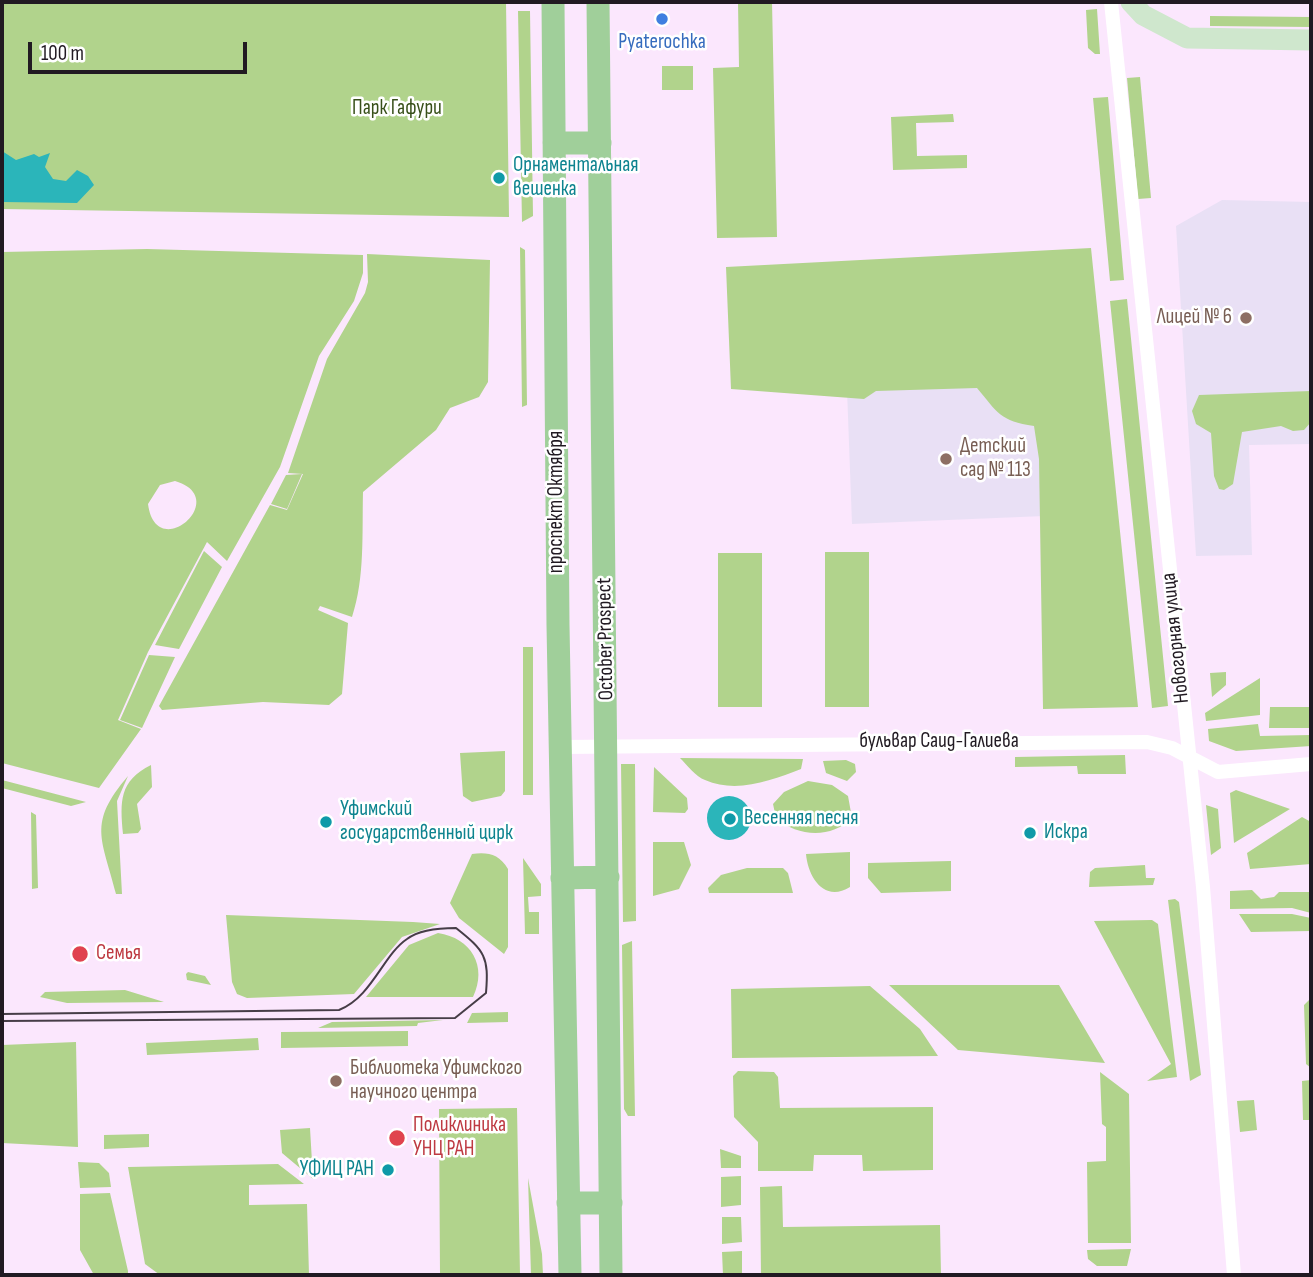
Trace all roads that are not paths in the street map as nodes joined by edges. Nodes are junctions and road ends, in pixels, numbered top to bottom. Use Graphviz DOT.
graph roads {
  1 [pos="553,2"];
  2 [pos="598,2"];
  3 [pos="1111,2"];
  4 [pos="1131,2"];
  5 [pos="1311,40"];
  6 [pos="554,143"];
  7 [pos="600,143"];
  8 [pos="607,745"];
  9 [pos="560,747"];
  10 [pos="1189,757"];
  11 [pos="1311,764"];
  12 [pos="562,877"];
  13 [pos="608,877"];
  14 [pos="568,1203"];
  15 [pos="611,1203"];
  16 [pos="569,1275"];
  17 [pos="611,1275"];
  18 [pos="1234,1275"];
  1 -- 6 [label="main road, проспект Октября"];
  2 -- 7 [label="main road, October Prospect"];
  3 -- 10 [label="street, Новогорная улица"];
  4 -- 5 [label="street"];
  6 -- 7 [label="main road"];
  6 -- 9 [label="main road, проспект Октября"];
  7 -- 8 [label="main road, October Prospect"];
  8 -- 9 [label="street, бульвар Саид-Галиева"];
  8 -- 10 [label="street, бульвар Саид-Галиева"];
  8 -- 13 [label="main road, October Prospect"];
  9 -- 12 [label="main road, проспект Октября"];
  10 -- 11 [label="street, бульвар Саид-Галиева"];
  10 -- 18 [label="street, Новогорная улица"];
  12 -- 13 [label="main road"];
  12 -- 14 [label="main road"];
  13 -- 15 [label="main road, October Prospect"];
  14 -- 15 [label="main road"];
  14 -- 16 [label="main road"];
  15 -- 17 [label="main road, October Prospect"];
}
